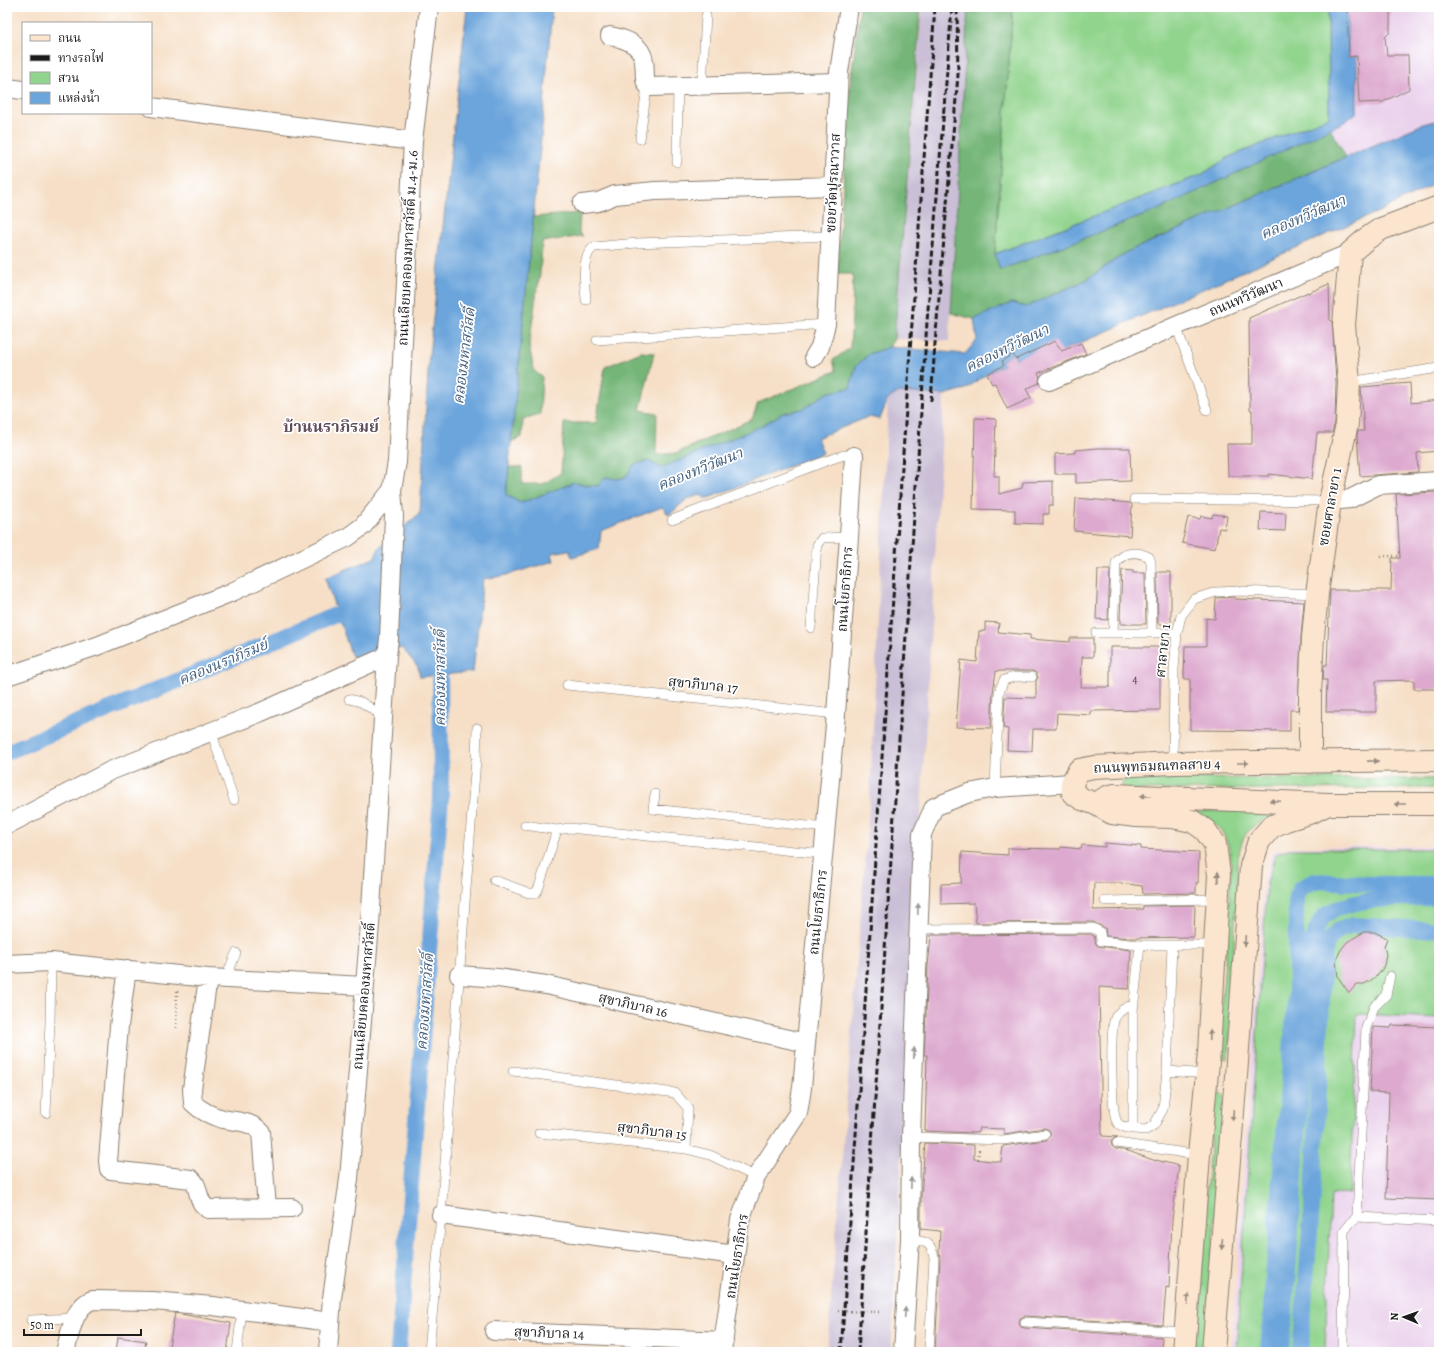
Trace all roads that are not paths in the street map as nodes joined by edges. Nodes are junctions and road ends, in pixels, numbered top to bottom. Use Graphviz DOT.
graph roads {
  1 [pos="429,7"];
  2 [pos="849,7"];
  3 [pos="706,15"];
  4 [pos="610,36"];
  5 [pos="838,82"];
  6 [pos="702,85"];
  7 [pos="647,86"];
  8 [pos="678,86"];
  9 [pos="7,88"];
  10 [pos="22,90"];
  11 [pos="152,107"];
  12 [pos="640,139"];
  13 [pos="414,141"];
  14 [pos="677,162"];
  15 [pos="833,186"];
  16 [pos="582,204"];
  17 [pos="1439,207"];
  18 [pos="830,236"];
  19 [pos="1350,253"];
  20 [pos="586,300"];
  21 [pos="826,324"];
  22 [pos="1176,326"];
  23 [pos="597,340"];
  24 [pos="814,357"];
  25 [pos="1439,368"];
  26 [pos="1049,381"];
  27 [pos="1349,382"];
  28 [pos="1207,410"];
  29 [pos="854,456"];
  30 [pos="1439,481"];
  31 [pos="392,490"];
  32 [pos="1134,499"];
  33 [pos="1330,501"];
  34 [pos="672,520"];
  35 [pos="849,537"];
  36 [pos="1317,594"];
  37 [pos="812,628"];
  38 [pos="1113,633"];
  39 [pos="1152,633"];
  40 [pos="1177,633"];
  41 [pos="1096,634"];
  42 [pos="388,648"];
  43 [pos="7,676"];
  44 [pos="1032,677"];
  45 [pos="567,685"];
  46 [pos="349,699"];
  47 [pos="836,714"];
  48 [pos="383,716"];
  49 [pos="477,728"];
  50 [pos="211,731"];
  51 [pos="1439,760"];
  52 [pos="1310,762"];
  53 [pos="1174,763"];
  54 [pos="1072,783"];
  55 [pos="995,788"];
  56 [pos="655,794"];
  57 [pos="234,800"];
  58 [pos="1096,804"];
  59 [pos="1328,804"];
  60 [pos="1439,804"];
  61 [pos="7,825"];
  62 [pos="525,825"];
  63 [pos="826,828"];
  64 [pos="557,830"];
  65 [pos="824,854"];
  66 [pos="494,880"];
  67 [pos="1218,899"];
  68 [pos="1104,900"];
  69 [pos="918,929"];
  70 [pos="1140,945"];
  71 [pos="1172,945"];
  72 [pos="1215,945"];
  73 [pos="236,953"];
  74 [pos="51,962"];
  75 [pos="7,964"];
  76 [pos="127,969"];
  77 [pos="459,975"];
  78 [pos="1390,976"];
  79 [pos="208,978"];
  80 [pos="226,978"];
  81 [pos="364,986"];
  82 [pos="1134,1004"];
  83 [pos="806,1043"];
  84 [pos="514,1071"];
  85 [pos="1167,1072"];
  86 [pos="1208,1074"];
  87 [pos="1236,1076"];
  88 [pos="46,1113"];
  89 [pos="1133,1129"];
  90 [pos="539,1132"];
  91 [pos="1045,1134"];
  92 [pos="911,1137"];
  93 [pos="1117,1143"];
  94 [pos="686,1149"];
  95 [pos="1199,1155"];
  96 [pos="756,1177"];
  97 [pos="267,1208"];
  98 [pos="292,1208"];
  99 [pos="442,1215"];
  100 [pos="1357,1218"];
  101 [pos="1439,1221"];
  102 [pos="910,1239"];
  103 [pos="735,1255"];
  104 [pos="242,1310"];
  105 [pos="75,1318"];
  106 [pos="31,1320"];
  107 [pos="330,1322"];
  108 [pos="1025,1322"];
  109 [pos="494,1331"];
  110 [pos="1185,1342"];
  111 [pos="723,1346"];
  112 [pos="65,1352"];
  113 [pos="237,1352"];
  114 [pos="328,1352"];
  115 [pos="430,1352"];
  116 [pos="903,1352"];
  117 [pos="929,1352"];
  118 [pos="1213,1352"];
  119 [pos="1343,1352"];
  1 -- 13 [label="street, ถนนเลียบคลองมหาสวัสดิ์ ม.4-ม.6"];
  2 -- 5 [label="street, ซอยวัดปุรณาวาส"];
  3 -- 6 [label="lane"];
  4 -- 7 [label="street"];
  5 -- 6 [label="street"];
  5 -- 15 [label="street, ซอยวัดปุรณาวาส"];
  6 -- 8 [label="street"];
  7 -- 8 [label="street"];
  7 -- 12 [label="lane"];
  8 -- 14 [label="lane"];
  9 -- 10 [label="street"];
  11 -- 13 [label="street"];
  13 -- 31 [label="street, ถนนเลียบคลองมหาสวัสดิ์ ม.4-ม.6"];
  15 -- 16 [label="street"];
  15 -- 18 [label="street, ซอยวัดปุรณาวาส"];
  17 -- 19 [label="main road, ถนนทวีวัฒนา"];
  18 -- 20 [label="lane"];
  18 -- 21 [label="street, ซอยวัดปุรณาวาส"];
  19 -- 22 [label="street, ถนนทวีวัฒนา"];
  19 -- 27 [label="main road, ซอยศาลายา 1"];
  21 -- 23 [label="lane"];
  21 -- 24 [label="street, ซอยวัดปุรณาวาส"];
  22 -- 26 [label="street, ถนนทวีวัฒนา"];
  22 -- 28 [label="lane"];
  25 -- 27 [label="lane"];
  27 -- 33 [label="main road, ซอยศาลายา 1"];
  29 -- 34 [label="lane"];
  29 -- 35 [label="street, ถนนโยธาธิการ"];
  30 -- 33 [label="street"];
  31 -- 42 [label="street, ถนนเลียบคลองมหาสวัสดิ์"];
  31 -- 43 [label="street"];
  32 -- 33 [label="lane"];
  33 -- 36 [label="main road, ซอยศาลายา 1"];
  35 -- 37 [label="lane"];
  35 -- 47 [label="street, ถนนโยธาธิการ"];
  36 -- 40 [label="lane, ศาลายา 1"];
  36 -- 52 [label="main road, ซอยศาลายา 1"];
  38 -- 39 [label="lane"];
  38 -- 39 [label="lane"];
  38 -- 41 [label="lane"];
  39 -- 40 [label="lane"];
  40 -- 53 [label="lane, ศาลายา 1"];
  42 -- 48 [label="street, ถนนเลียบคลองมหาสวัสดิ์"];
  42 -- 50 [label="street"];
  44 -- 55 [label="lane"];
  45 -- 47 [label="lane, สุขาภิบาล 17"];
  46 -- 48 [label="lane"];
  47 -- 63 [label="street, ถนนโยธาธิการ"];
  48 -- 81 [label="street, ถนนเลียบคลองมหาสวัสดิ์"];
  49 -- 77 [label="lane"];
  50 -- 57 [label="lane"];
  50 -- 61 [label="street"];
  52 -- 51 [label="main road, ถนนพุทธมณฑลสาย 4, one-way"];
  53 -- 52 [label="main road, ถนนพุทธมณฑลสาย 4, one-way"];
  53 -- 54 [label="main road, ถนนพุทธมณฑลสาย 4"];
  54 -- 55 [label="street"];
  54 -- 58 [label="main road"];
  69 -- 55 [label="street, one-way"];
  56 -- 63 [label="lane"];
  59 -- 58 [label="main road, ถนนพุทธมณฑลสาย 4, one-way"];
  67 -- 58 [label="main road, one-way"];
  60 -- 59 [label="main road, ถนนพุทธมณฑลสาย 4, one-way"];
  59 -- 87 [label="main road, one-way"];
  62 -- 64 [label="lane"];
  63 -- 65 [label="street, ถนนโยธาธิการ"];
  64 -- 65 [label="lane"];
  64 -- 66 [label="lane"];
  65 -- 83 [label="street, ถนนโยธาธิการ"];
  67 -- 68 [label="lane"];
  67 -- 72 [label="main road"];
  69 -- 70 [label="lane"];
  92 -- 69 [label="street, one-way"];
  70 -- 71 [label="lane"];
  70 -- 82 [label="lane"];
  71 -- 72 [label="lane"];
  71 -- 85 [label="lane"];
  86 -- 72 [label="main road, one-way"];
  73 -- 80 [label="lane"];
  74 -- 75 [label="street"];
  74 -- 76 [label="street"];
  74 -- 88 [label="lane"];
  76 -- 79 [label="street"];
  76 -- 97 [label="street"];
  77 -- 83 [label="street, สุขาภิบาล 16"];
  77 -- 99 [label="lane"];
  78 -- 100 [label="lane"];
  79 -- 80 [label="street"];
  79 -- 97 [label="street"];
  80 -- 81 [label="street"];
  81 -- 107 [label="street, ถนนเลียบคลองมหาสวัสดิ์"];
  82 -- 89 [label="lane"];
  82 -- 89 [label="lane"];
  83 -- 96 [label="street, ถนนโยธาธิการ"];
  84 -- 94 [label="lane"];
  85 -- 86 [label="lane"];
  85 -- 89 [label="lane"];
  86 -- 87 [label="main road"];
  86 -- 95 [label="main road"];
  87 -- 118 [label="main road, one-way"];
  90 -- 94 [label="lane, สุขาภิบาล 15"];
  91 -- 92 [label="lane"];
  102 -- 92 [label="street, one-way"];
  93 -- 95 [label="lane"];
  94 -- 96 [label="lane, สุขาภิบาล 15"];
  110 -- 95 [label="main road, one-way"];
  96 -- 103 [label="street, ถนนโยธาธิการ"];
  97 -- 98 [label="street"];
  99 -- 103 [label="street"];
  99 -- 115 [label="lane"];
  100 -- 101 [label="lane"];
  100 -- 119 [label="lane"];
  116 -- 102 [label="street, one-way"];
  102 -- 117 [label="lane"];
  103 -- 111 [label="street, ถนนโยธาธิการ"];
  104 -- 105 [label="street"];
  104 -- 107 [label="street"];
  104 -- 113 [label="lane"];
  105 -- 106 [label="lane"];
  105 -- 112 [label="street"];
  107 -- 114 [label="street, ถนนเลียบคลองมหาสวัสดิ์"];
  108 -- 110 [label="lane"];
  109 -- 111 [label="street, สุขาภิบาล 14"];
}
